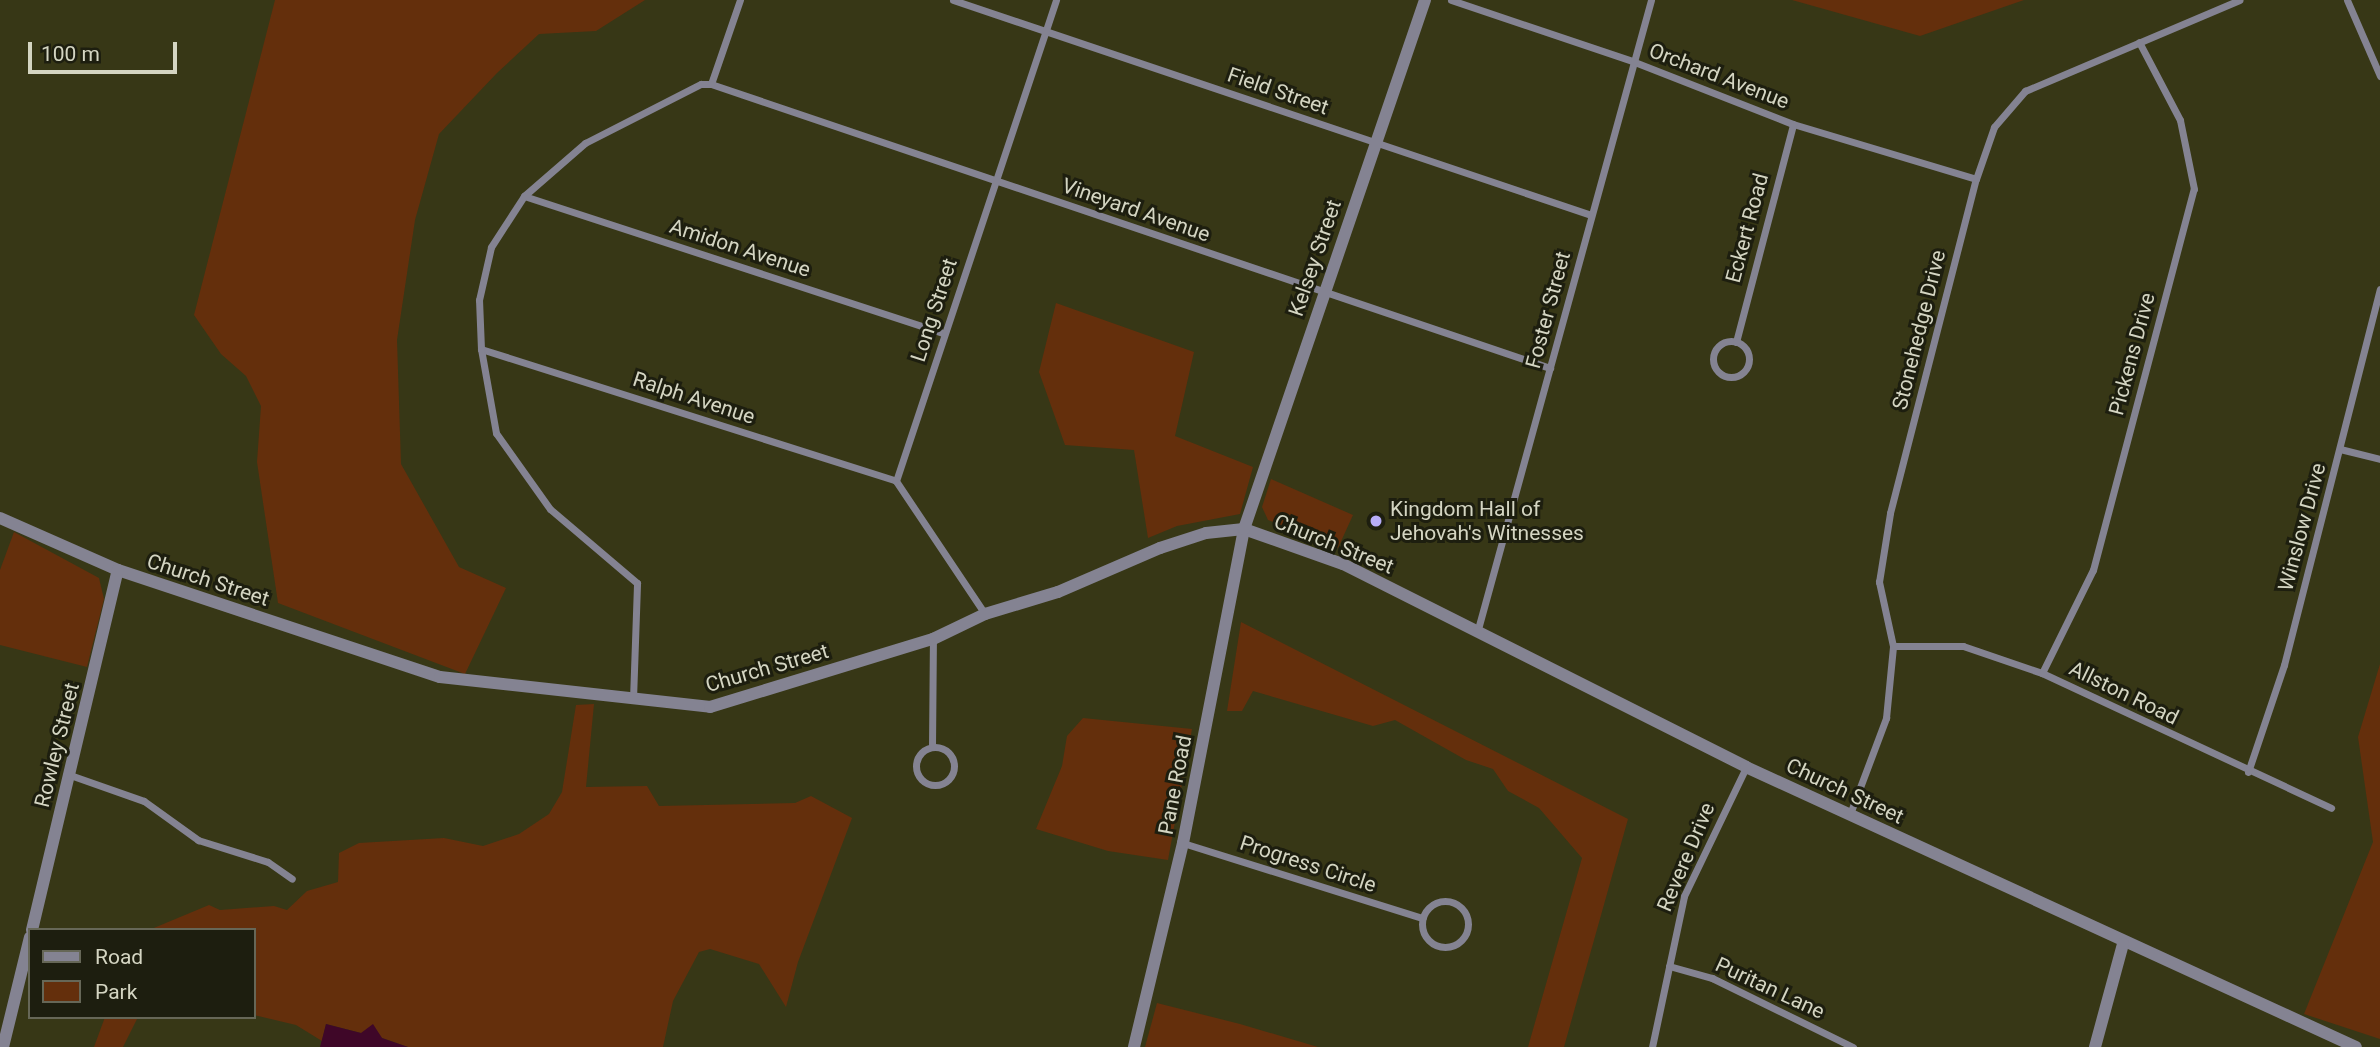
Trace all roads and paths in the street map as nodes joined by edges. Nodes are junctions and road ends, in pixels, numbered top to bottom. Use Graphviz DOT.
graph roads {
  1 [pos="740,0"];
  2 [pos="953,0"];
  3 [pos="1056,0"];
  4 [pos="1425,0"];
  5 [pos="1451,0"];
  6 [pos="1651,0"];
  7 [pos="2239,0"];
  8 [pos="2347,0"];
  9 [pos="1047,32"];
  10 [pos="2139,43"];
  11 [pos="1632,61"];
  12 [pos="2380,76"];
  13 [pos="711,84"];
  14 [pos="1793,124"];
  15 [pos="1376,142"];
  16 [pos="1976,178"];
  17 [pos="995,180"];
  18 [pos="524,196"];
  19 [pos="1591,215"];
  20 [pos="2380,289"];
  21 [pos="1323,292"];
  22 [pos="944,333"];
  23 [pos="1736,342"];
  24 [pos="481,349"];
  25 [pos="1550,368"];
  26 [pos="2340,449"];
  27 [pos="2380,459"];
  28 [pos="897,481"];
  29 [pos="0,518"];
  30 [pos="1244,529"];
  31 [pos="117,570"];
  32 [pos="985,614"];
  33 [pos="1478,629"];
  34 [pos="933,639"];
  35 [pos="1893,646"];
  36 [pos="2042,673"];
  37 [pos="633,699"];
  38 [pos="932,747"];
  39 [pos="1746,767"];
  40 [pos="2248,772"];
  41 [pos="70,775"];
  42 [pos="2330,808"];
  43 [pos="1850,814"];
  44 [pos="1183,843"];
  45 [pos="292,880"];
  46 [pos="1423,918"];
  47 [pos="32,928"];
  48 [pos="2123,944"];
  49 [pos="28,945"];
  50 [pos="1669,966"];
  51 [pos="3,1047"];
  52 [pos="1134,1047"];
  53 [pos="1652,1047"];
  54 [pos="1853,1047"];
  55 [pos="2095,1047"];
  56 [pos="2356,1047"];
  1 -- 13 [label="street"];
  2 -- 9 [label="street, Field Street"];
  3 -- 9 [label="street, Long Street"];
  4 -- 15 [label="street, Kelsey Street"];
  5 -- 11 [label="street, Orchard Avenue"];
  6 -- 11 [label="street, Foster Street"];
  7 -- 10 [label="street, Stonehedge Drive"];
  8 -- 12 [label="street"];
  9 -- 15 [label="street, Field Street"];
  9 -- 17 [label="street, Long Street"];
  10 -- 16 [label="street, Stonehedge Drive"];
  10 -- 36 [label="street, Pickens Drive"];
  11 -- 14 [label="street, Orchard Avenue"];
  11 -- 19 [label="street, Foster Street"];
  13 -- 17 [label="street, Vineyard Avenue"];
  13 -- 18 [label="street"];
  14 -- 16 [label="street, Orchard Avenue"];
  14 -- 23 [label="street, Eckert Road"];
  15 -- 19 [label="street, Field Street"];
  15 -- 21 [label="street, Kelsey Street"];
  16 -- 35 [label="street, Stonehedge Drive"];
  17 -- 21 [label="street, Vineyard Avenue"];
  17 -- 22 [label="street, Long Street"];
  18 -- 22 [label="street, Amidon Avenue"];
  18 -- 24 [label="street"];
  19 -- 25 [label="street, Foster Street"];
  20 -- 26 [label="street, Winslow Drive"];
  21 -- 25 [label="street, Vineyard Avenue"];
  21 -- 30 [label="street, Kelsey Street"];
  22 -- 28 [label="street, Long Street"];
  23 -- 23 [label="street"];
  24 -- 28 [label="street, Ralph Avenue"];
  24 -- 37 [label="street"];
  25 -- 33 [label="street, Foster Street"];
  26 -- 27 [label="street"];
  26 -- 40 [label="street, Winslow Drive"];
  28 -- 32 [label="street"];
  29 -- 31 [label="street, Church Street"];
  30 -- 32 [label="street, Church Street"];
  30 -- 33 [label="street, Church Street"];
  30 -- 44 [label="street, Pane Road"];
  31 -- 37 [label="street, Church Street"];
  31 -- 41 [label="street, Rowley Street"];
  32 -- 34 [label="street, Church Street"];
  33 -- 39 [label="street, Church Street"];
  34 -- 37 [label="street, Church Street"];
  34 -- 38 [label="street"];
  35 -- 36 [label="street, Allston Road"];
  35 -- 43 [label="street, Stonehedge Drive"];
  36 -- 40 [label="street, Allston Road"];
  38 -- 38 [label="street"];
  39 -- 43 [label="street, Church Street"];
  39 -- 50 [label="street, Revere Drive"];
  40 -- 42 [label="street, Allston Road"];
  41 -- 45 [label="street"];
  41 -- 47 [label="street, Rowley Street"];
  43 -- 48 [label="street, Church Street"];
  44 -- 46 [label="street, Progress Circle"];
  44 -- 52 [label="street, Pane Road"];
  46 -- 46 [label="street"];
  48 -- 55 [label="street"];
  48 -- 56 [label="street, Church Street"];
  49 -- 51 [label="street"];
  50 -- 53 [label="street, Revere Drive"];
  50 -- 54 [label="street, Puritan Lane"];
}
